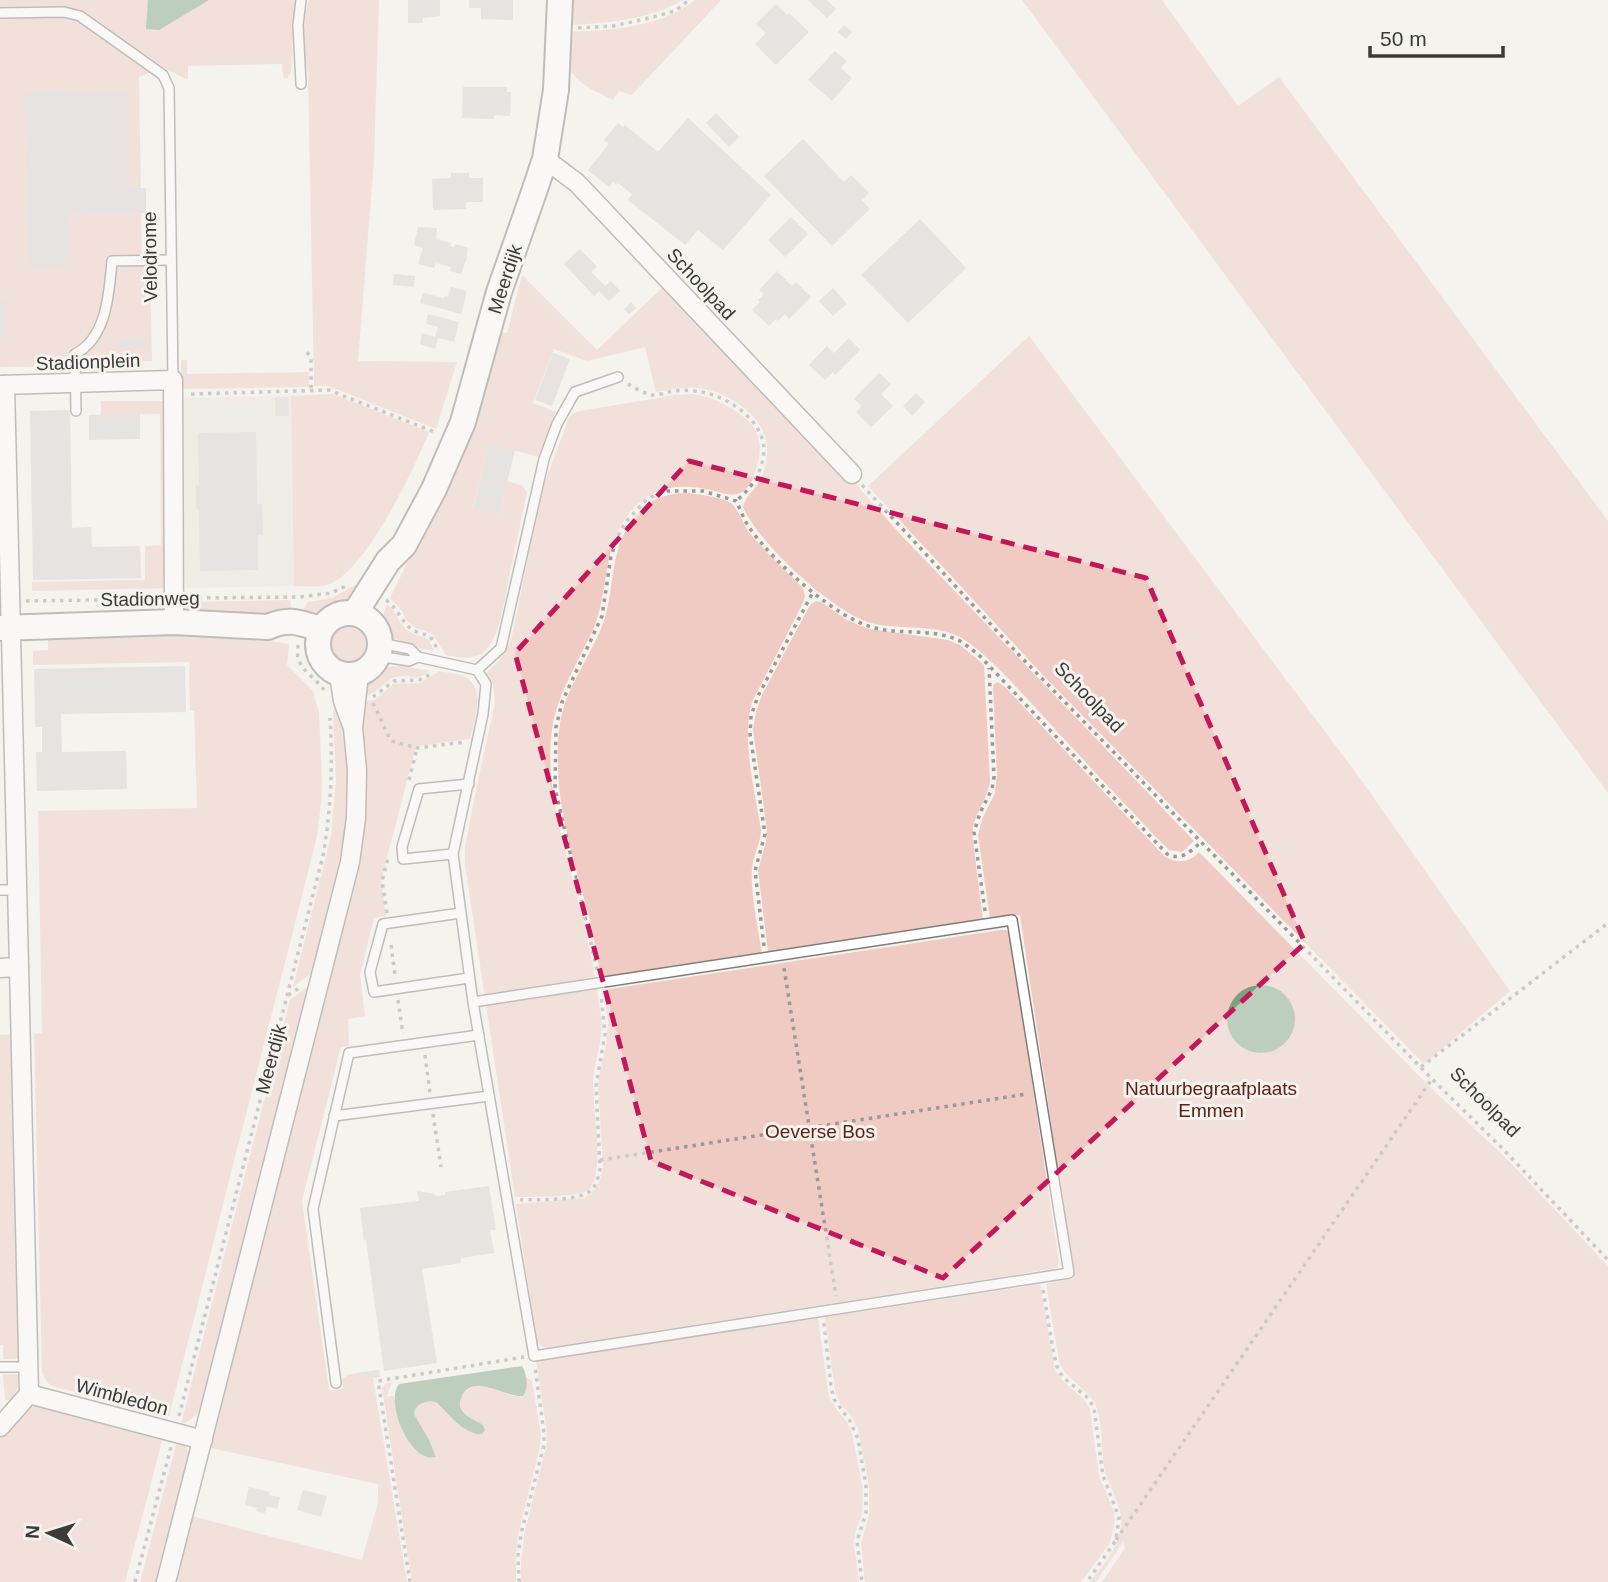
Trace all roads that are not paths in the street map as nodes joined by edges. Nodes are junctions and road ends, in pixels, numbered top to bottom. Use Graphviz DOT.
graph roads {
  1 [pos="301,0"];
  2 [pos="560,0"];
  3 [pos="0,13"];
  4 [pos="301,84"];
  5 [pos="545,159"];
  6 [pos="170,260"];
  7 [pos="618,377"];
  8 [pos="75,383"];
  9 [pos="3,385"];
  10 [pos="173,387"];
  11 [pos="76,411"];
  12 [pos="852,474"];
  13 [pos="174,610"];
  14 [pos="6,628"];
  15 [pos="372,635"];
  16 [pos="312,639"];
  17 [pos="477,670"];
  18 [pos="349,674"];
  19 [pos="7,766"];
  20 [pos="468,784"];
  21 [pos="453,854"];
  22 [pos="9,890"];
  23 [pos="461,913"];
  24 [pos="19,967"];
  25 [pos="0,968"];
  26 [pos="469,978"];
  27 [pos="473,1002"];
  28 [pos="479,1035"];
  29 [pos="489,1096"];
  30 [pos="334,1116"];
  31 [pos="0,1367"];
  32 [pos="29,1367"];
  33 [pos="336,1383"];
  34 [pos="29,1394"];
  35 [pos="0,1427"];
  36 [pos="203,1440"];
  37 [pos="166,1582"];
  1 -- 4 [label="lane"];
  2 -- 5 [label="street, Meerdijk"];
  3 -- 6 [label="lane, Velodrome"];
  5 -- 12 [label="street, Schoolpad"];
  5 -- 15 [label="street, Meerdijk"];
  6 -- 8 [label="lane"];
  6 -- 10 [label="lane, Velodrome"];
  7 -- 17 [label="lane"];
  8 -- 9 [label="street, Stadionplein"];
  8 -- 10 [label="street, Stadionplein"];
  8 -- 11 [label="lane"];
  9 -- 14 [label="street, Stadionplein"];
  10 -- 13 [label="street, Velodrome"];
  13 -- 14 [label="street, Stadionweg"];
  13 -- 16 [label="street, Stadionweg"];
  14 -- 19 [label="street, Stadionplein"];
  15 -- 16 [label="street"];
  15 -- 17 [label="lane"];
  15 -- 18 [label="street"];
  16 -- 18 [label="street"];
  17 -- 20 [label="lane"];
  18 -- 36 [label="street, Meerdijk"];
  19 -- 22 [label="street, Stadionplein"];
  20 -- 21 [label="lane"];
  20 -- 21 [label="lane"];
  21 -- 23 [label="lane"];
  22 -- 24 [label="street, Stadionplein"];
  23 -- 26 [label="lane"];
  23 -- 26 [label="lane"];
  24 -- 25 [label="street"];
  24 -- 32 [label="street"];
  26 -- 27 [label="lane"];
  27 -- 28 [label="lane"];
  27 -- 29 [label="lane"];
  28 -- 29 [label="lane"];
  28 -- 30 [label="lane"];
  29 -- 30 [label="lane"];
  30 -- 33 [label="lane"];
  31 -- 32 [label="lane"];
  32 -- 34 [label="street"];
  34 -- 35 [label="street"];
  34 -- 36 [label="street, Wimbledon"];
  36 -- 37 [label="street, Meerdijk"];
}
